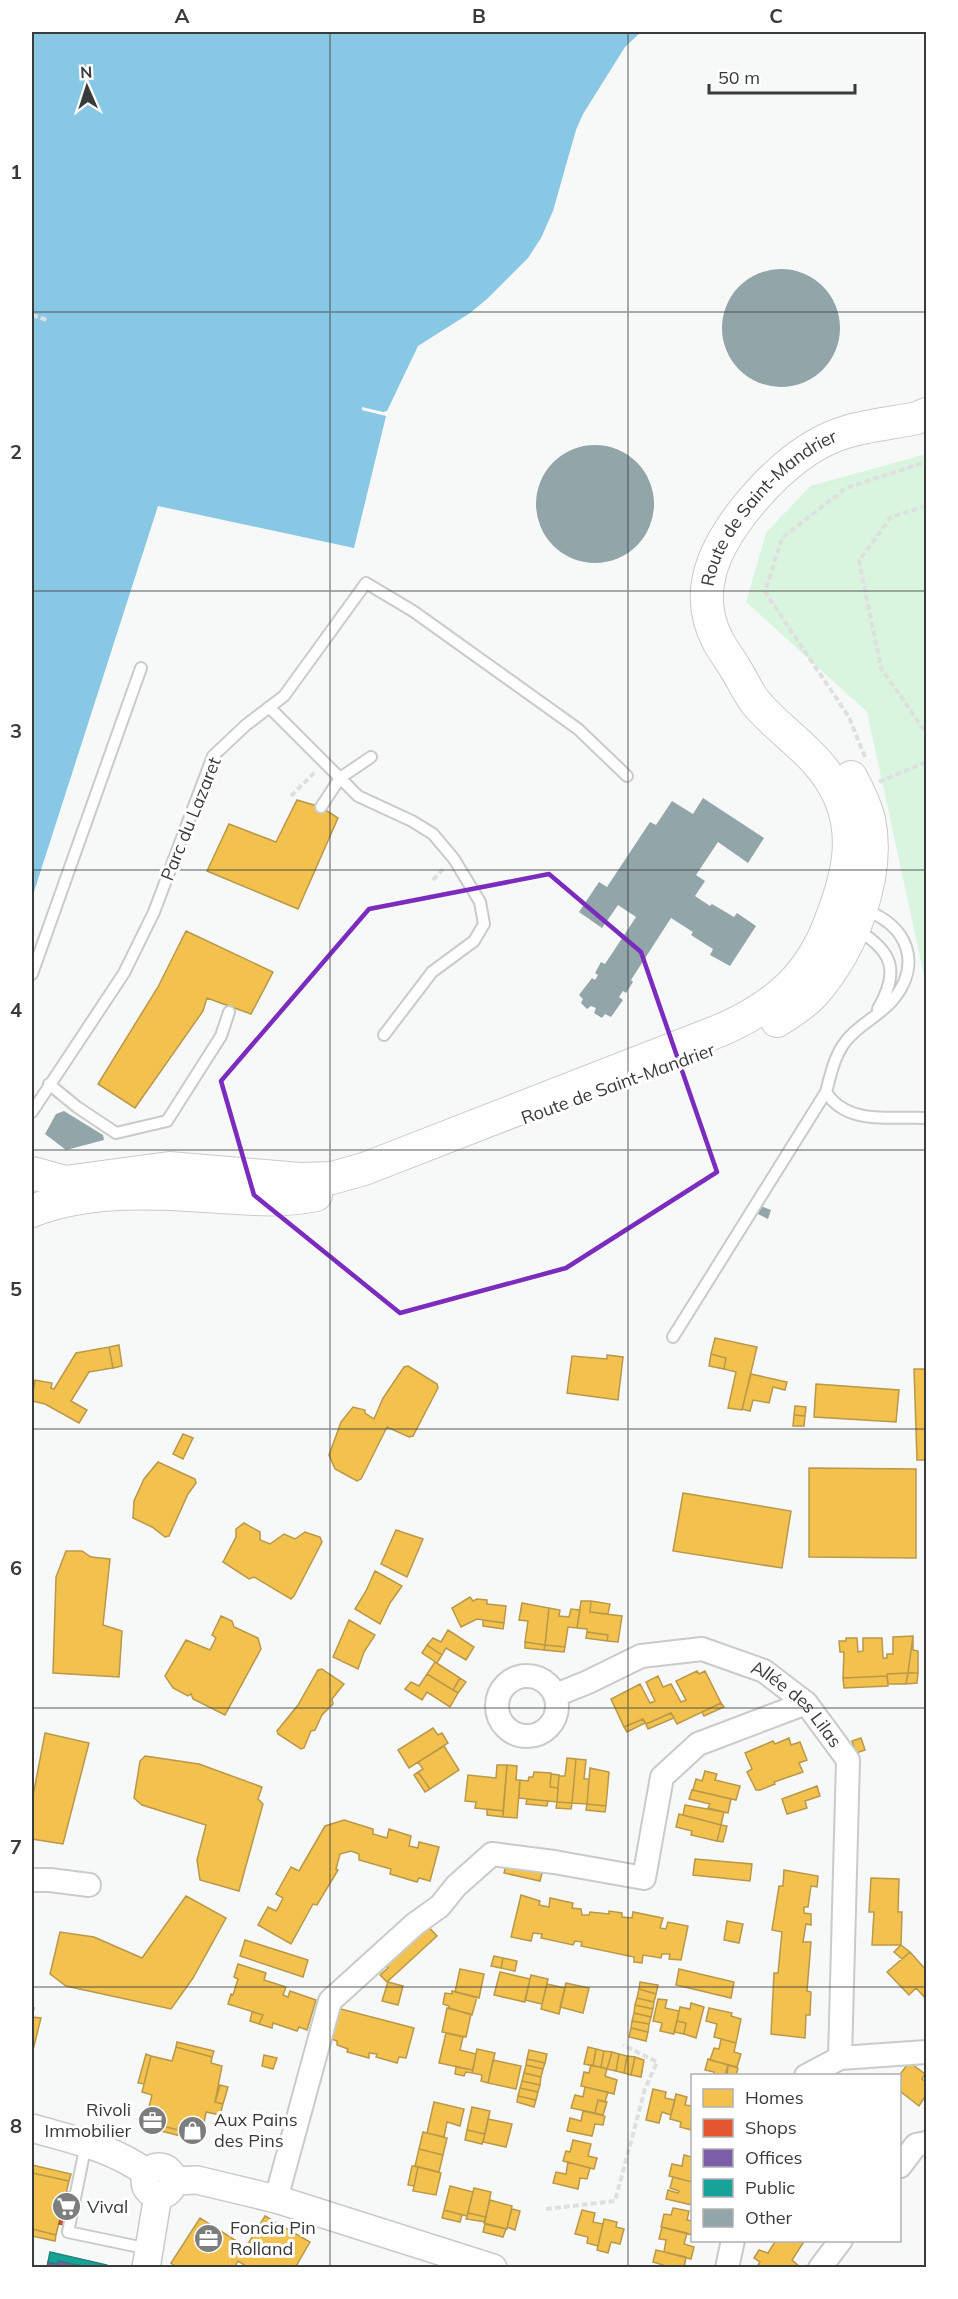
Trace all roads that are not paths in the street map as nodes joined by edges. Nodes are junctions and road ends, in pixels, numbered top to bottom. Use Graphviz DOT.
graph roads {
  1 [pos="927,414"];
  2 [pos="141,668"];
  3 [pos="737,670"];
  4 [pos="269,707"];
  5 [pos="371,757"];
  6 [pos="627,776"];
  7 [pos="340,778"];
  8 [pos="321,807"];
  9 [pos="848,919"];
  10 [pos="32,974"];
  11 [pos="230,1012"];
  12 [pos="874,1018"];
  13 [pos="384,1035"];
  14 [pos="49,1084"];
  15 [pos="32,1088"];
  16 [pos="826,1092"];
  17 [pos="41,1096"];
  18 [pos="32,1112"];
  19 [pos="927,1118"];
  20 [pos="32,1173"];
  21 [pos="32,1182"];
  22 [pos="32,1202"];
  23 [pos="32,1210"];
  24 [pos="673,1337"];
  25 [pos="556,1695"];
  26 [pos="806,1703"];
  27 [pos="32,1880"];
  28 [pos="89,1885"];
  29 [pos="927,2052"];
  30 [pos="840,2058"];
  31 [pos="810,2074"];
  32 [pos="32,2128"];
  33 [pos="927,2143"];
  34 [pos="86,2144"];
  35 [pos="901,2165"];
  36 [pos="159,2183"];
  37 [pos="276,2199"];
  38 [pos="733,2242"];
  39 [pos="840,2242"];
  40 [pos="147,2258"];
  41 [pos="493,2268"];
  42 [pos="727,2268"];
  43 [pos="820,2268"];
  1 -- 3 [label="main road, Route de Saint-Mandrier"];
  2 -- 10 [label="lane"];
  3 -- 9 [label="main road, Route de Saint-Mandrier"];
  3 -- 9 [label="main road, Route de Saint-Mandrier"];
  4 -- 6 [label="lane, Parc du Lazaret"];
  4 -- 7 [label="lane"];
  4 -- 14 [label="lane, Parc du Lazaret"];
  5 -- 7 [label="lane"];
  7 -- 8 [label="lane"];
  7 -- 13 [label="lane"];
  9 -- 12 [label="lane"];
  9 -- 12 [label="lane"];
  9 -- 20 [label="main road, Route de Saint-Mandrier"];
  9 -- 23 [label="main road, Route de Saint-Mandrier"];
  11 -- 14 [label="lane"];
  12 -- 16 [label="lane"];
  14 -- 17 [label="lane, Parc du Lazaret"];
  15 -- 17 [label="lane"];
  16 -- 19 [label="lane"];
  16 -- 24 [label="lane"];
  17 -- 18 [label="lane, Parc du Lazaret"];
  21 -- 22 [label="main road"];
  25 -- 26 [label="street, Allée des Lilas"];
  26 -- 30 [label="street, Allée des Lilas"];
  26 -- 37 [label="street"];
  27 -- 28 [label="street"];
  29 -- 30 [label="street"];
  30 -- 31 [label="street"];
  32 -- 34 [label="street"];
  33 -- 35 [label="street"];
  34 -- 36 [label="street"];
  34 -- 40 [label="lane"];
  36 -- 37 [label="street"];
  36 -- 40 [label="street"];
  37 -- 41 [label="street"];
  38 -- 42 [label="street"];
  39 -- 43 [label="street"];
}
